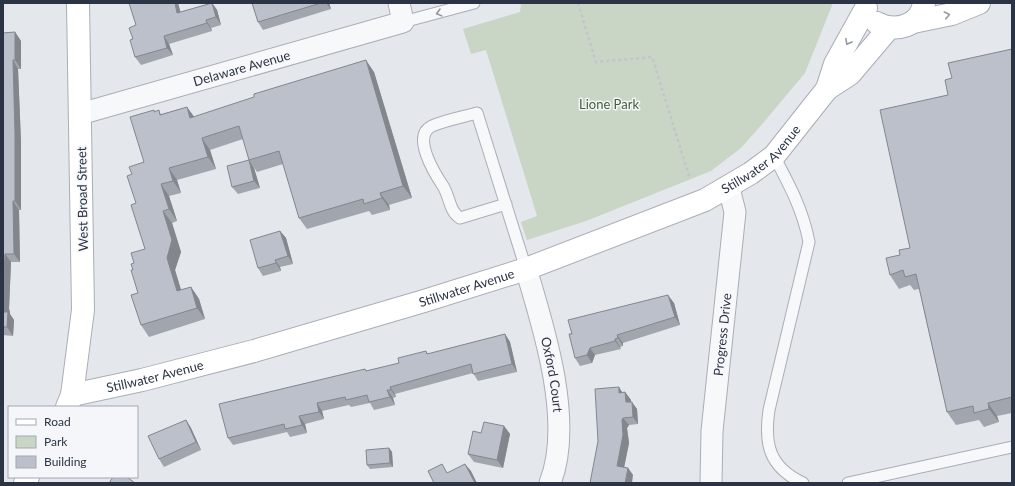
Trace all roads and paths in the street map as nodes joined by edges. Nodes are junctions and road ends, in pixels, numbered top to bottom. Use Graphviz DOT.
graph roads {
  1 [pos="78,3"];
  2 [pos="474,3"];
  3 [pos="578,3"];
  4 [pos="924,3"];
  5 [pos="979,3"];
  6 [pos="866,5"];
  7 [pos="401,12"];
  8 [pos="913,22"];
  9 [pos="889,28"];
  10 [pos="827,89"];
  11 [pos="80,114"];
  12 [pos="774,156"];
  13 [pos="690,179"];
  14 [pos="729,188"];
  15 [pos="506,204"];
  16 [pos="526,269"];
  17 [pos="70,401"];
  18 [pos="1012,447"];
  19 [pos="550,483"];
  20 [pos="711,483"];
  21 [pos="803,483"];
  22 [pos="848,483"];
  1 -- 11 [label="main road, West Broad Street"];
  2 -- 7 [label="lane, one-way"];
  3 -- 13 [label="path"];
  4 -- 8 [label="main road"];
  8 -- 5 [label="main road, one-way"];
  6 -- 9 [label="main road"];
  6 -- 10 [label="main road, Stillwater Avenue, one-way"];
  7 -- 11 [label="street, Delaware Avenue"];
  8 -- 9 [label="main road"];
  9 -- 10 [label="main road, Stillwater Avenue"];
  10 -- 12 [label="main road, Stillwater Avenue"];
  11 -- 17 [label="main road, West Broad Street"];
  12 -- 14 [label="main road, Stillwater Avenue"];
  12 -- 21 [label="lane"];
  14 -- 16 [label="main road, Stillwater Avenue"];
  14 -- 20 [label="street, Progress Drive"];
  15 -- 15 [label="lane"];
  15 -- 16 [label="lane"];
  16 -- 17 [label="main road, Stillwater Avenue"];
  16 -- 19 [label="street, Oxford Court"];
  18 -- 22 [label="lane"];
}
